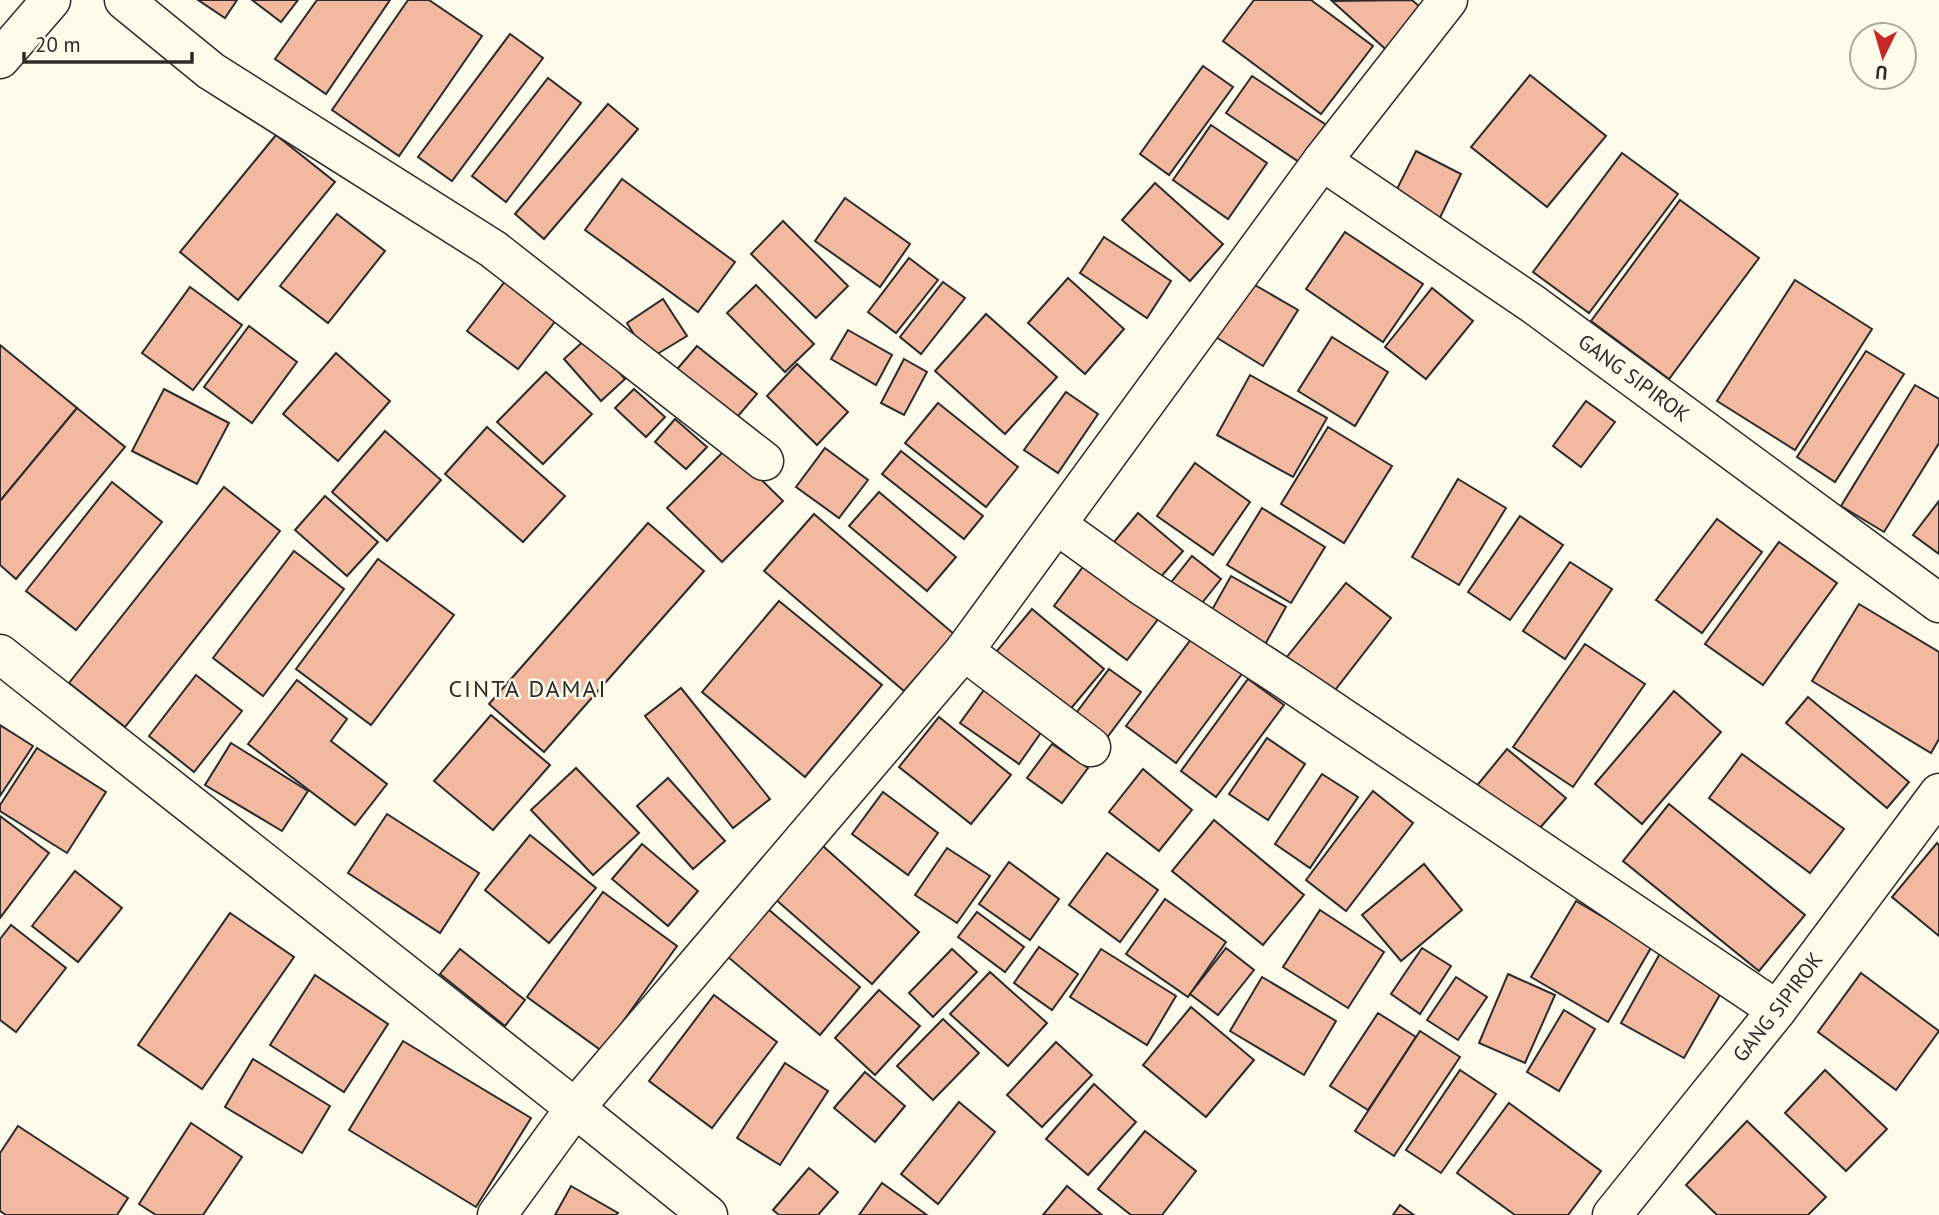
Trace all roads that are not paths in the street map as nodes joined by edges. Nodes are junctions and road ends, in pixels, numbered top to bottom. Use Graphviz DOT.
graph roads {
  1 [pos="51,0"];
  2 [pos="124,0"];
  3 [pos="1448,0"];
  4 [pos="0,59"];
  5 [pos="1322,161"];
  6 [pos="764,461"];
  7 [pos="1057,525"];
  8 [pos="1939,603"];
  9 [pos="964,651"];
  10 [pos="0,654"];
  11 [pos="1091,747"];
  12 [pos="1939,793"];
  13 [pos="1777,1010"];
  14 [pos="575,1108"];
  15 [pos="497,1215"];
  16 [pos="708,1215"];
  17 [pos="1612,1215"];
  1 -- 4 [label="street"];
  2 -- 6 [label="street"];
  3 -- 5 [label="street"];
  5 -- 7 [label="street"];
  5 -- 8 [label="street, GANG SIPIROK"];
  7 -- 9 [label="street"];
  7 -- 13 [label="street"];
  9 -- 11 [label="street"];
  9 -- 14 [label="street"];
  10 -- 14 [label="street"];
  12 -- 13 [label="street, GANG SIPIROK"];
  13 -- 17 [label="street, GANG SIPIROK"];
  14 -- 15 [label="street"];
  14 -- 16 [label="street"];
}
